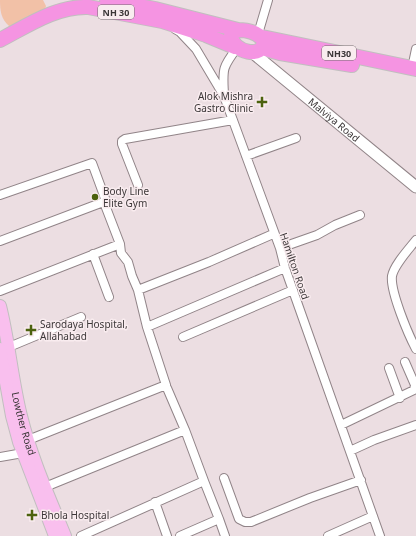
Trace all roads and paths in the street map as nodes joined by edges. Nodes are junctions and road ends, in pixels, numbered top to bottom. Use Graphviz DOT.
graph roads {
  1 [pos="107,0"];
  2 [pos="268,0"];
  3 [pos="162,21"];
  4 [pos="238,30"];
  5 [pos="0,40"];
  6 [pos="259,43"];
  7 [pos="236,48"];
  8 [pos="416,49"];
  9 [pos="415,71"];
  10 [pos="224,96"];
  11 [pos="233,120"];
  12 [pos="296,138"];
  13 [pos="246,156"];
  14 [pos="138,185"];
  15 [pos="416,188"];
  16 [pos="0,195"];
  17 [pos="106,201"];
  18 [pos="360,215"];
  19 [pos="274,234"];
  20 [pos="416,240"];
  21 [pos="0,242"];
  22 [pos="120,244"];
  23 [pos="280,248"];
  24 [pos="93,254"];
  25 [pos="285,268"];
  26 [pos="138,290"];
  27 [pos="293,290"];
  28 [pos="0,291"];
  29 [pos="109,297"];
  30 [pos="0,306"];
  31 [pos="81,317"];
  32 [pos="147,327"];
  33 [pos="183,337"];
  34 [pos="4,348"];
  35 [pos="416,349"];
  36 [pos="405,362"];
  37 [pos="389,368"];
  38 [pos="167,388"];
  39 [pos="412,392"];
  40 [pos="400,398"];
  41 [pos="416,400"];
  42 [pos="341,425"];
  43 [pos="416,425"];
  44 [pos="185,430"];
  45 [pos="28,440"];
  46 [pos="350,451"];
  47 [pos="23,453"];
  48 [pos="0,457"];
  49 [pos="224,478"];
  50 [pos="361,480"];
  51 [pos="204,481"];
  52 [pos="45,487"];
  53 [pos="155,502"];
  54 [pos="373,516"];
  55 [pos="219,519"];
  56 [pos="55,536"];
  57 [pos="65,536"];
  58 [pos="81,536"];
  59 [pos="167,536"];
  60 [pos="180,536"];
  61 [pos="225,536"];
  62 [pos="328,536"];
  63 [pos="380,536"];
  1 -- 4 [label="highway, NH 30"];
  2 -- 6 [label="street"];
  3 -- 5 [label="highway, NH 30"];
  3 -- 7 [label="highway, NH 30"];
  3 -- 10 [label="street, Hamilton Road"];
  4 -- 6 [label="highway, NH 30"];
  4 -- 7 [label="highway"];
  6 -- 7 [label="highway, NH 30"];
  6 -- 9 [label="highway, NH30"];
  6 -- 15 [label="street, Malviya Road"];
  7 -- 10 [label="street"];
  8 -- 9 [label="street"];
  10 -- 11 [label="street, Hamilton Road"];
  11 -- 13 [label="street, Hamilton Road"];
  11 -- 14 [label="street"];
  12 -- 13 [label="street"];
  13 -- 19 [label="street, Hamilton Road"];
  16 -- 17 [label="street"];
  17 -- 21 [label="street"];
  17 -- 22 [label="street"];
  18 -- 23 [label="street"];
  19 -- 23 [label="street, Hamilton Road"];
  19 -- 26 [label="street"];
  20 -- 35 [label="street"];
  22 -- 24 [label="street"];
  22 -- 26 [label="street"];
  23 -- 25 [label="street, Hamilton Road"];
  24 -- 28 [label="street"];
  24 -- 29 [label="street"];
  25 -- 27 [label="street, Hamilton Road"];
  25 -- 32 [label="street"];
  26 -- 32 [label="street"];
  27 -- 33 [label="street"];
  27 -- 42 [label="street, Hamilton Road"];
  30 -- 34 [label="main road, Lowther Road"];
  31 -- 34 [label="street"];
  32 -- 45 [label="street"];
  34 -- 45 [label="main road, Lowther Road"];
  34 -- 47 [label="main road, Lowther Road"];
  36 -- 39 [label="street"];
  37 -- 40 [label="street"];
  38 -- 44 [label="street"];
  39 -- 40 [label="street"];
  39 -- 41 [label="street"];
  40 -- 42 [label="street"];
  42 -- 46 [label="street, Hamilton Road"];
  43 -- 46 [label="street"];
  44 -- 51 [label="street"];
  44 -- 52 [label="street"];
  45 -- 52 [label="main road, Lowther Road"];
  46 -- 50 [label="street, Hamilton Road"];
  47 -- 48 [label="street"];
  47 -- 56 [label="main road, Lowther Road"];
  49 -- 50 [label="street"];
  50 -- 54 [label="street, Hamilton Road"];
  51 -- 53 [label="street"];
  51 -- 55 [label="street"];
  52 -- 57 [label="main road, Lowther Road"];
  53 -- 58 [label="street"];
  53 -- 59 [label="street"];
  54 -- 62 [label="street"];
  54 -- 63 [label="street, Hamilton Road"];
  55 -- 60 [label="street"];
  55 -- 61 [label="street"];
}
